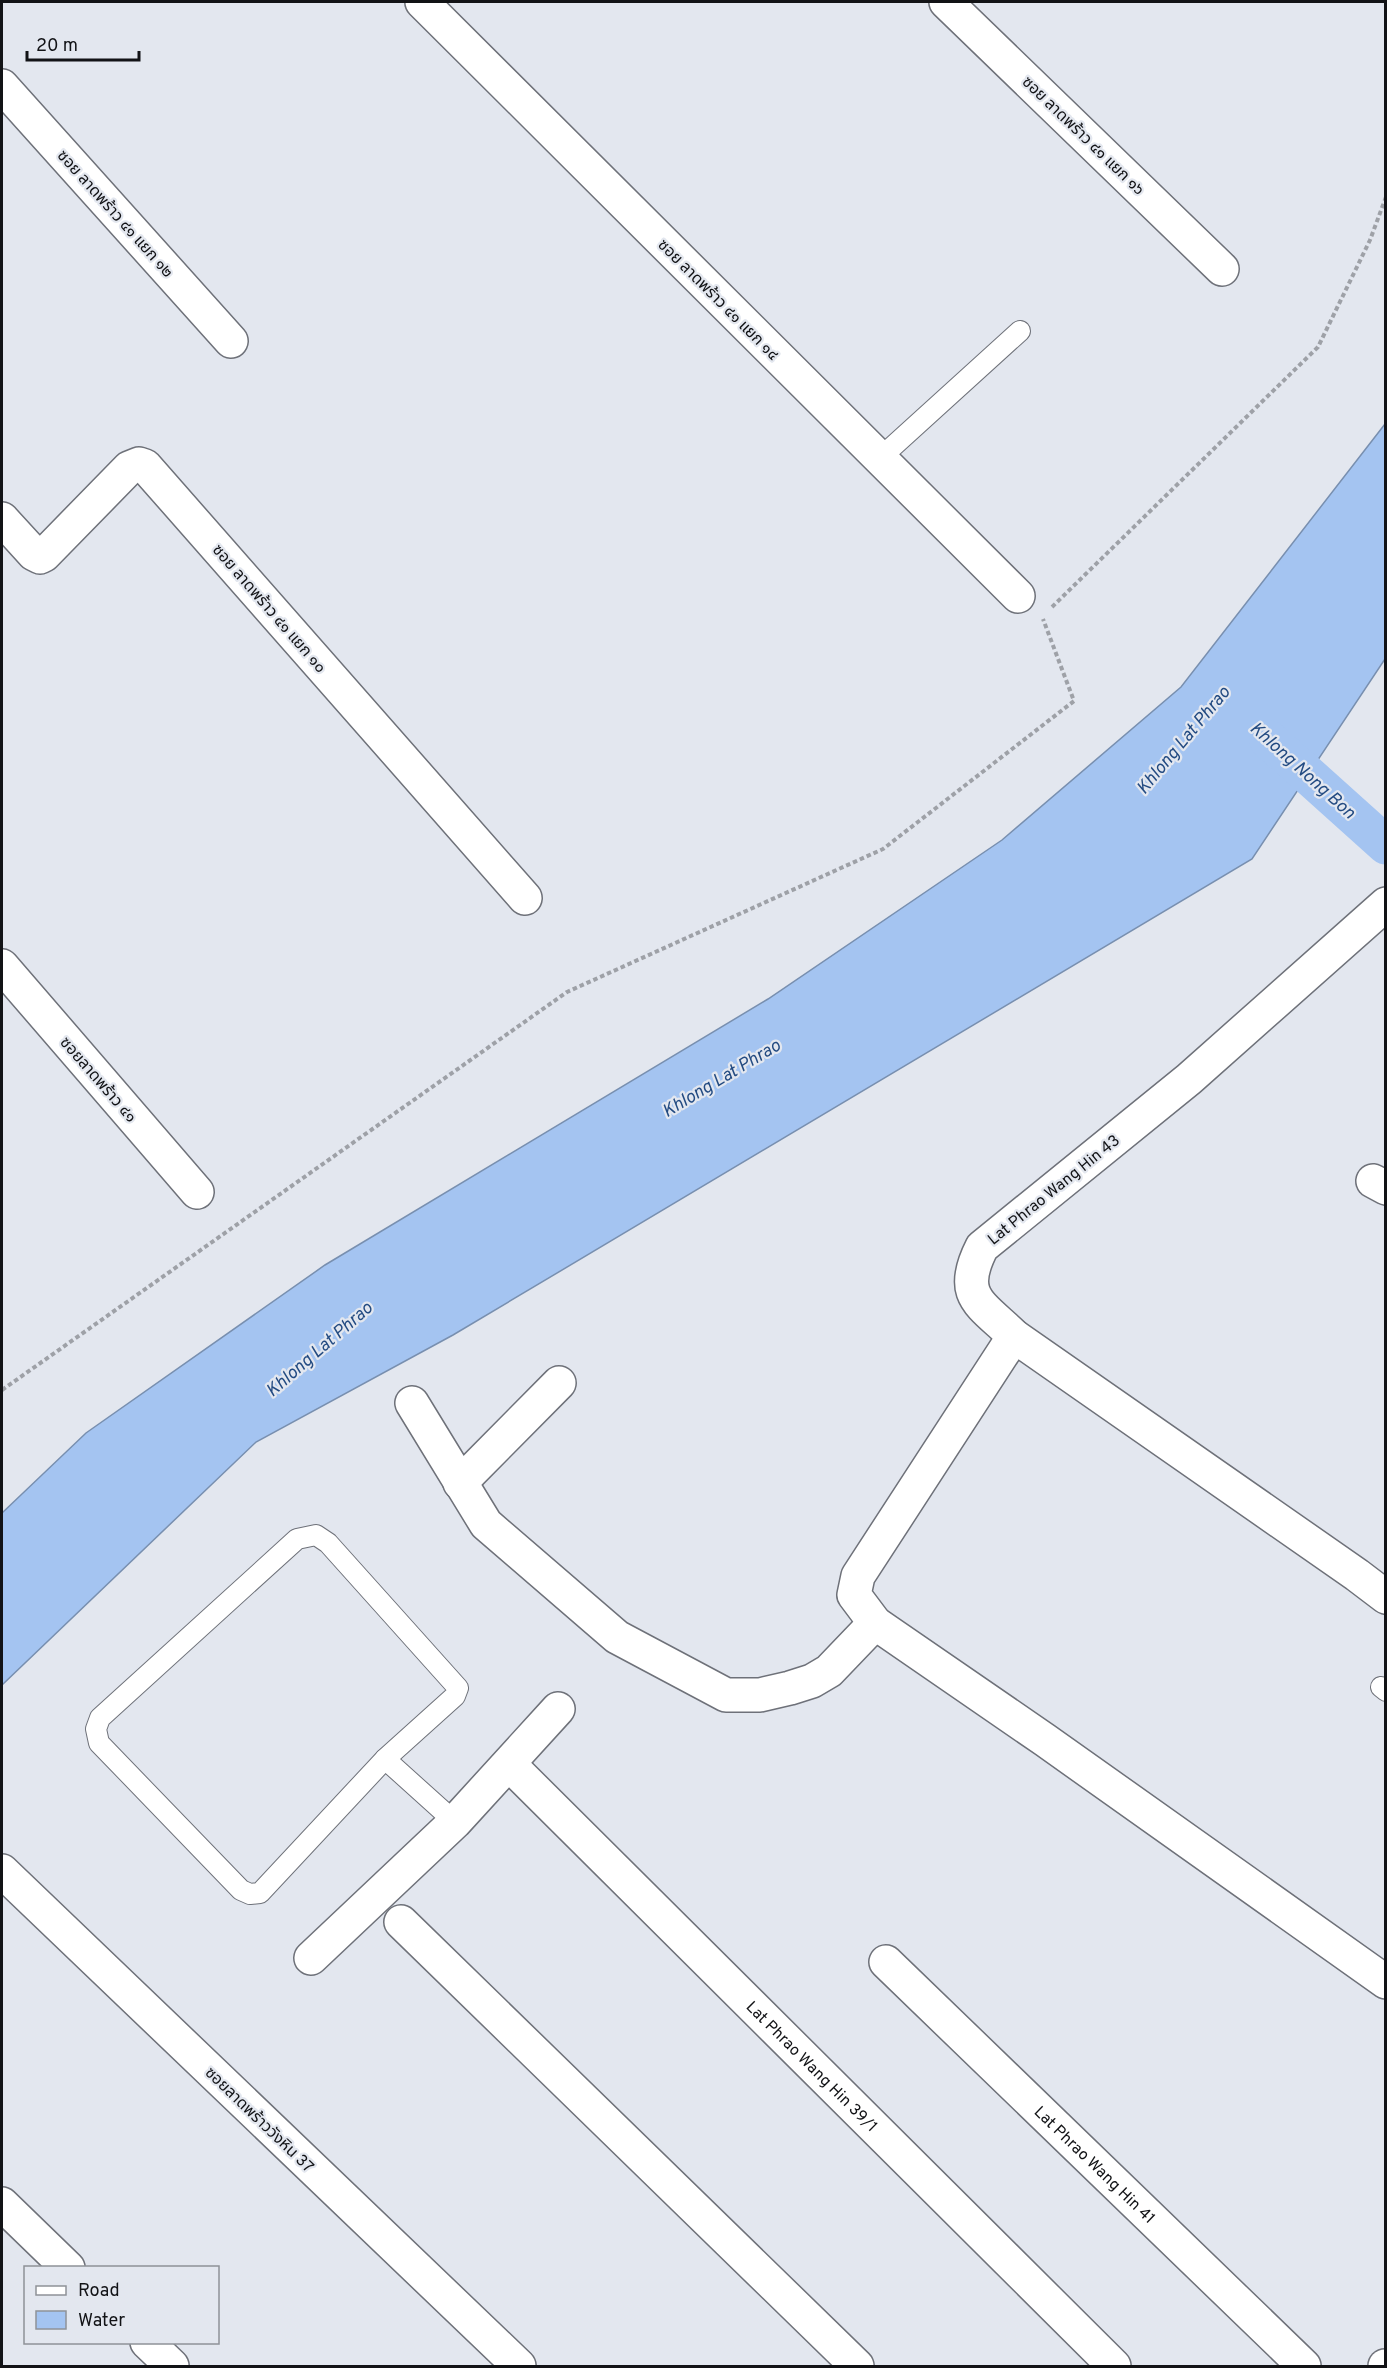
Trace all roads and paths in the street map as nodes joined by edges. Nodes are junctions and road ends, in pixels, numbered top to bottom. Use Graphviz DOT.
graph roads {
  1 [pos="422,2"];
  2 [pos="952,3"];
  3 [pos="2,86"];
  4 [pos="1386,197"];
  5 [pos="1222,269"];
  6 [pos="1020,331"];
  7 [pos="231,341"];
  8 [pos="879,459"];
  9 [pos="2,519"];
  10 [pos="1018,596"];
  11 [pos="1051,609"];
  12 [pos="1042,617"];
  13 [pos="525,898"];
  14 [pos="1386,904"];
  15 [pos="2,966"];
  16 [pos="197,1192"];
  17 [pos="1014,1336"];
  18 [pos="559,1383"];
  19 [pos="2,1390"];
  20 [pos="412,1403"];
  21 [pos="460,1483"];
  22 [pos="1386,1597"];
  23 [pos="875,1623"];
  24 [pos="558,1709"];
  25 [pos="385,1759"];
  26 [pos="509,1764"];
  27 [pos="455,1822"];
  28 [pos="2,1871"];
  29 [pos="401,1922"];
  30 [pos="311,1958"];
  31 [pos="886,1962"];
  32 [pos="1386,1982"];
  33 [pos="2,2204"];
  34 [pos="66,2266"];
  35 [pos="148,2344"];
  36 [pos="172,2367"];
  37 [pos="519,2367"];
  38 [pos="857,2367"];
  39 [pos="1114,2367"];
  40 [pos="1304,2367"];
  1 -- 8 [label="street, ซอย ลาดพร้าว ๔๑ แยก ๑๔"];
  2 -- 5 [label="street, ซอย ลาดพร้าว ๔๑ แยก ๑๖"];
  3 -- 7 [label="street, ซอย ลาดพร้าว ๔๑ แยก ๑๒"];
  4 -- 11 [label="path"];
  6 -- 8 [label="lane"];
  8 -- 10 [label="street, ซอย ลาดพร้าว ๔๑ แยก ๑๔"];
  9 -- 13 [label="street, ซอย ลาดพร้าว ๔๑ แยก ๑๐"];
  12 -- 19 [label="path"];
  14 -- 17 [label="street, Lat Phrao Wang Hin 43"];
  15 -- 16 [label="street, ซอยลาดพร้าว ๔๑"];
  17 -- 22 [label="street, Lat Phrao Wang Hin 43"];
  17 -- 23 [label="street"];
  18 -- 21 [label="street"];
  20 -- 21 [label="street"];
  21 -- 23 [label="street"];
  23 -- 32 [label="street"];
  24 -- 26 [label="street"];
  25 -- 25 [label="lane"];
  25 -- 27 [label="lane"];
  26 -- 27 [label="street"];
  26 -- 39 [label="street, Lat Phrao Wang Hin 39/1"];
  27 -- 30 [label="street"];
  28 -- 37 [label="street, ซอยลาดพร้าววังหิน 37"];
  29 -- 38 [label="street"];
  31 -- 40 [label="street, Lat Phrao Wang Hin 41"];
  33 -- 34 [label="street"];
  35 -- 36 [label="street"];
}
